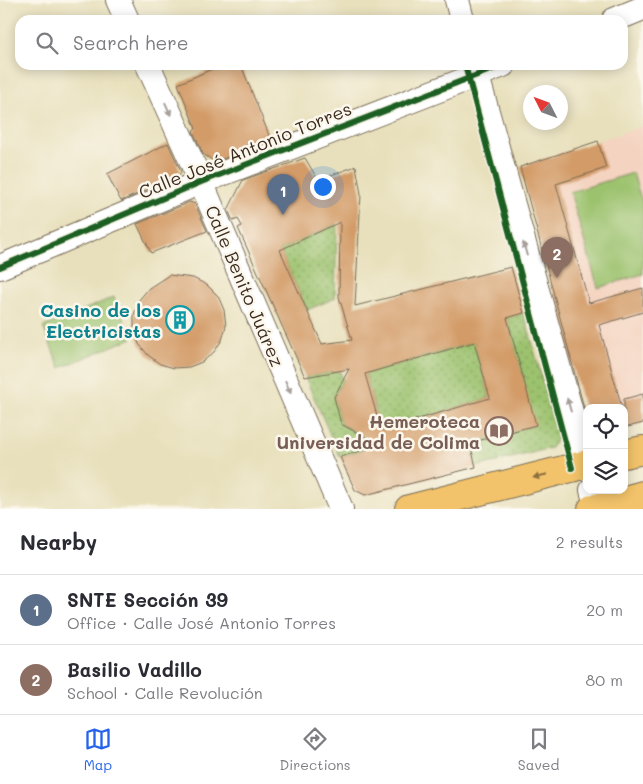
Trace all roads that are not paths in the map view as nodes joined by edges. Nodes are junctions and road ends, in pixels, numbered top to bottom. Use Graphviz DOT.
graph roads {
  1 [pos="118,0"];
  2 [pos="457,0"];
  3 [pos="643,8"];
  4 [pos="125,15"];
  5 [pos="461,15"];
  6 [pos="626,15"];
  7 [pos="150,70"];
  8 [pos="476,70"];
  9 [pos="201,182"];
  10 [pos="0,267"];
  11 [pos="643,450"];
  12 [pos="628,453"];
  13 [pos="583,455"];
  14 [pos="583,467"];
  15 [pos="643,495"];
  16 [pos="594,502"];
  17 [pos="341,509"];
  18 [pos="409,509"];
  1 -- 4 [label="street"];
  2 -- 5 [label="street"];
  3 -- 6 [label="street"];
  7 -- 9 [label="street, Calle Benito Juárez, one-way"];
  8 -- 9 [label="street, Calle José Antonio Torres"];
  13 -- 8 [label="street, one-way"];
  9 -- 10 [label="street, Calle José Antonio Torres"];
  9 -- 17 [label="street, Calle Benito Juárez, one-way"];
  11 -- 12 [label="main road"];
  14 -- 18 [label="main road, one-way"];
  15 -- 16 [label="main road"];
}
